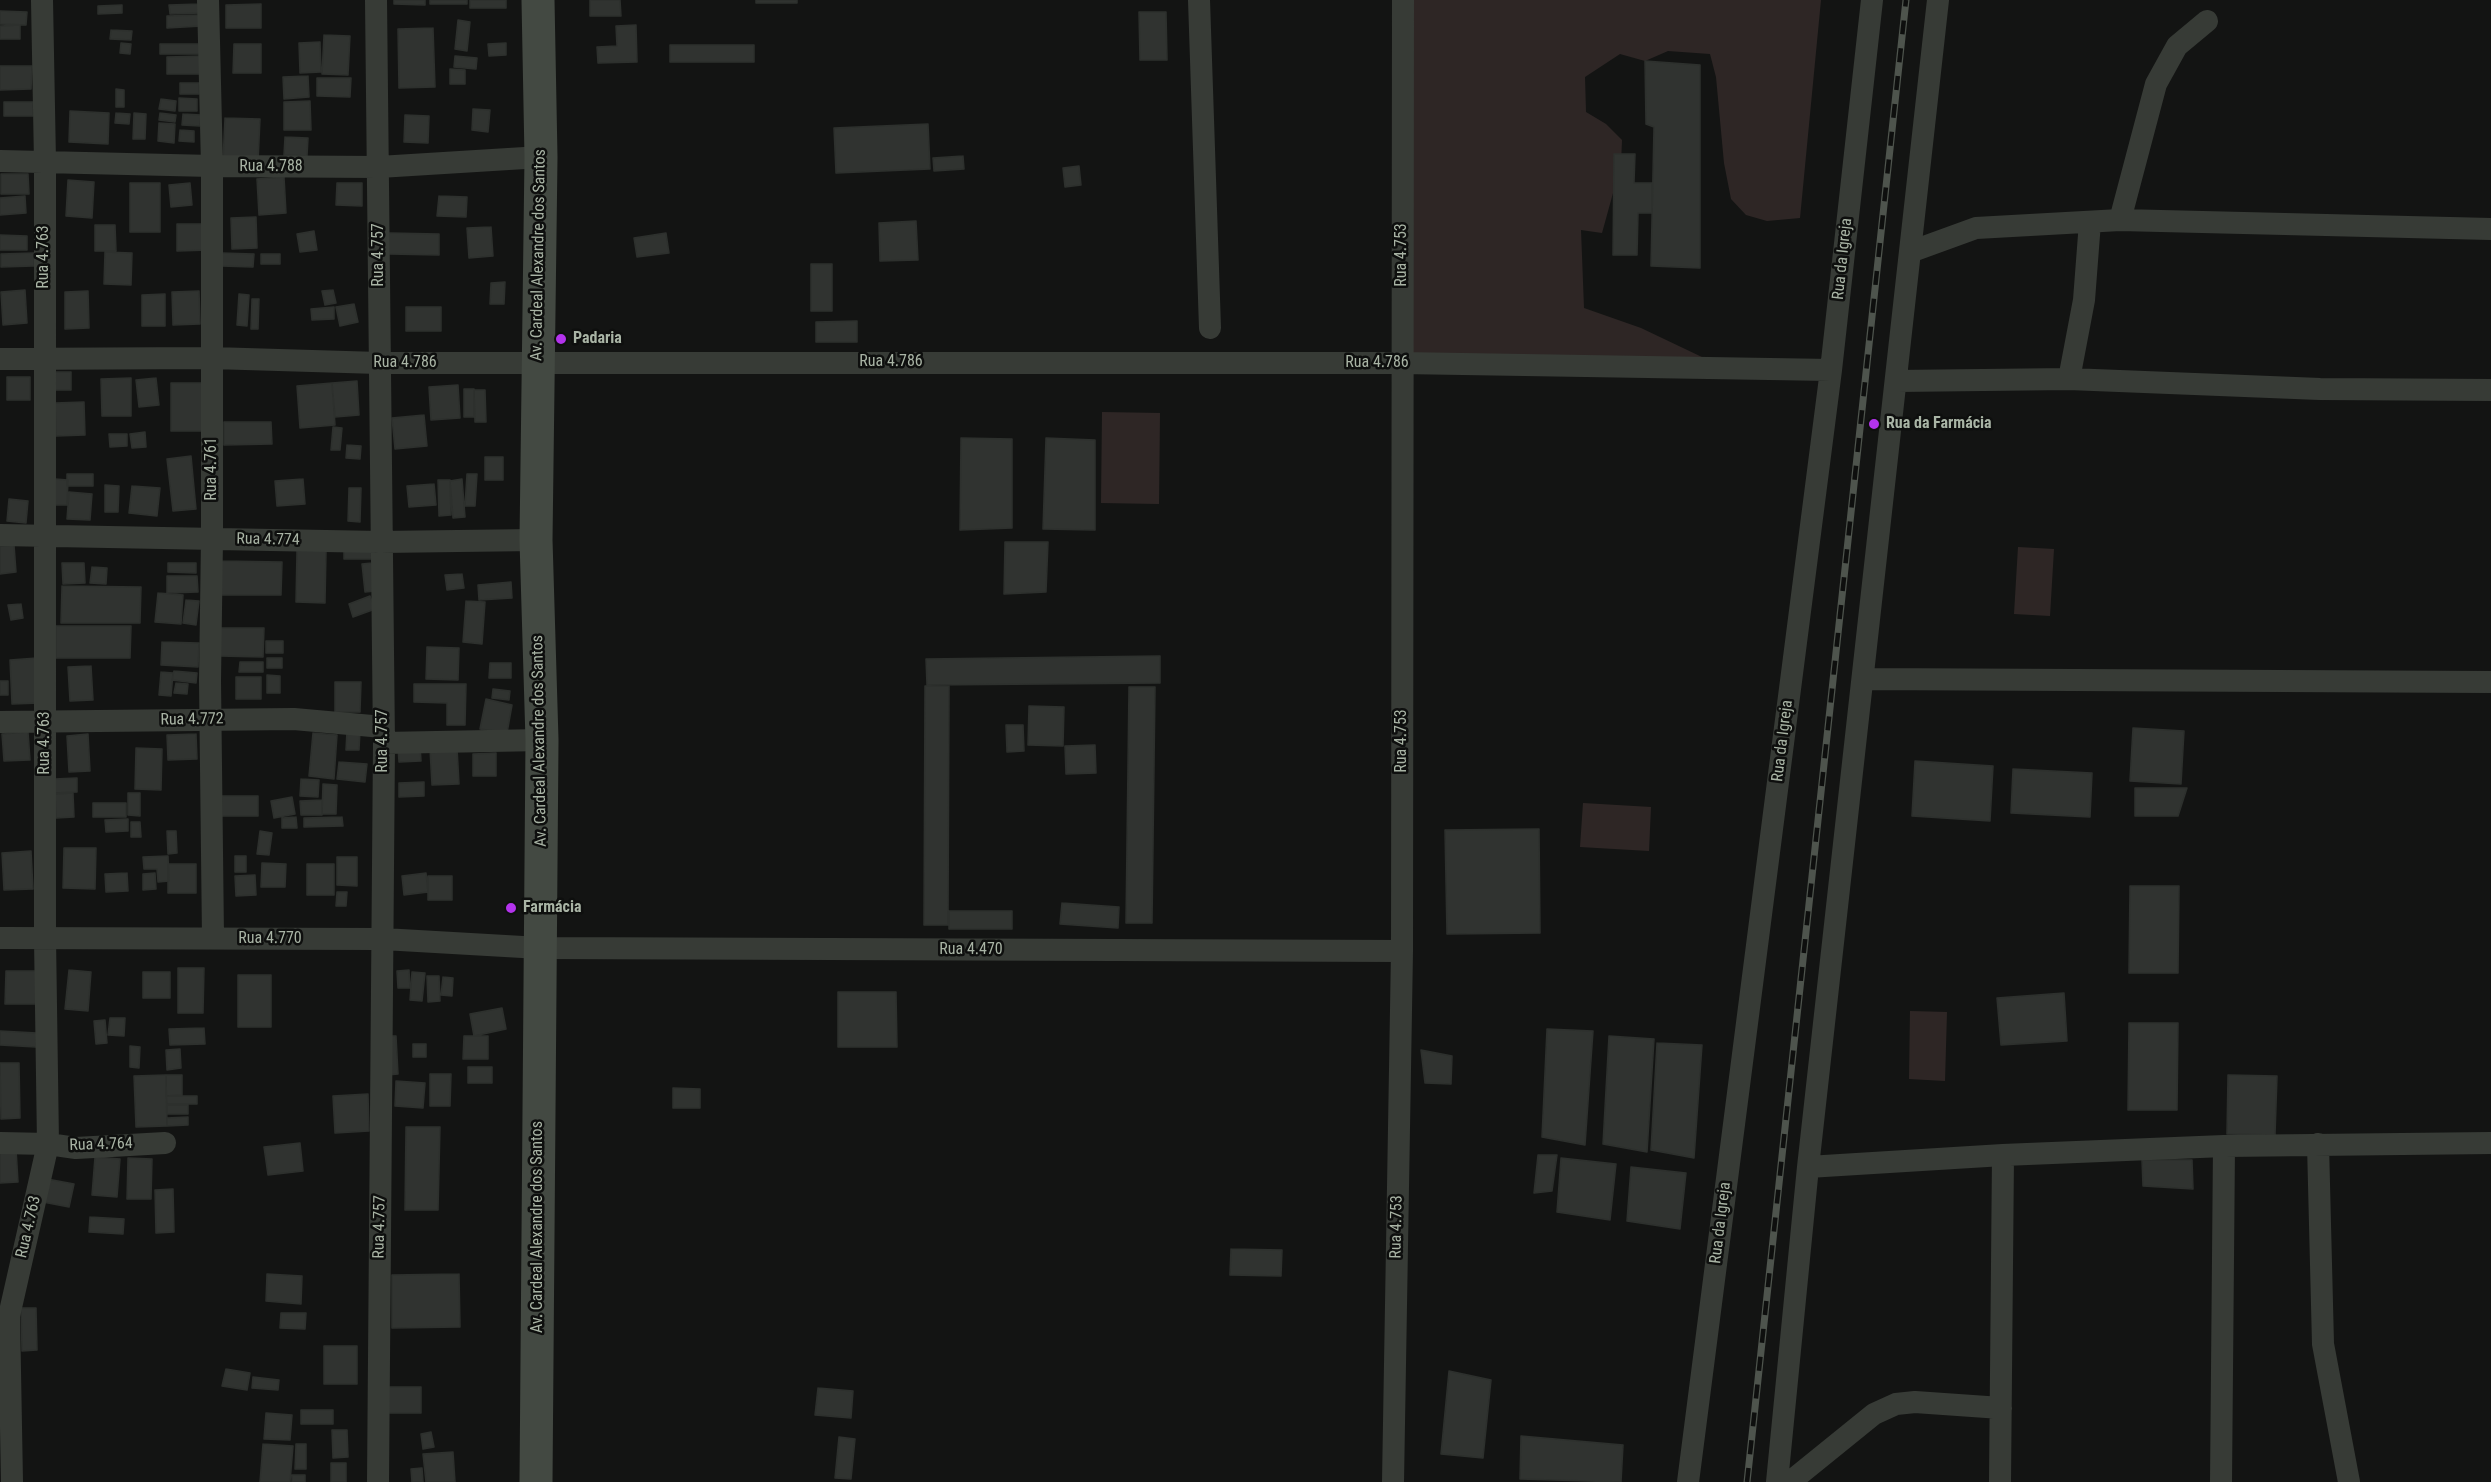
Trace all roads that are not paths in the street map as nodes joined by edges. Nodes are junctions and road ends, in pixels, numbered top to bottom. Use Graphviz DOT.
graph roads {
  1 [pos="42,0"];
  2 [pos="208,0"];
  3 [pos="376,0"];
  4 [pos="538,0"];
  5 [pos="1199,0"];
  6 [pos="1403,0"];
  7 [pos="1872,0"];
  8 [pos="1938,0"];
  9 [pos="2207,21"];
  10 [pos="541,157"];
  11 [pos="0,162"];
  12 [pos="45,162"];
  13 [pos="212,166"];
  14 [pos="379,167"];
  15 [pos="2120,220"];
  16 [pos="2090,222"];
  17 [pos="2491,228"];
  18 [pos="1910,252"];
  19 [pos="1210,328"];
  20 [pos="212,358"];
  21 [pos="0,359"];
  22 [pos="44,360"];
  23 [pos="538,362"];
  24 [pos="379,363"];
  25 [pos="1402,363"];
  26 [pos="1831,370"];
  27 [pos="2069,379"];
  28 [pos="1897,381"];
  29 [pos="2491,390"];
  30 [pos="0,535"];
  31 [pos="45,536"];
  32 [pos="212,539"];
  33 [pos="537,540"];
  34 [pos="380,542"];
  35 [pos="1864,679"];
  36 [pos="2491,682"];
  37 [pos="210,720"];
  38 [pos="0,722"];
  39 [pos="45,722"];
  40 [pos="383,735"];
  41 [pos="542,740"];
  42 [pos="0,938"];
  43 [pos="45,938"];
  44 [pos="213,938"];
  45 [pos="383,939"];
  46 [pos="540,948"];
  47 [pos="1402,951"];
  48 [pos="0,1143"];
  49 [pos="165,1143"];
  50 [pos="2491,1143"];
  51 [pos="48,1144"];
  52 [pos="2318,1144"];
  53 [pos="2224,1146"];
  54 [pos="2003,1155"];
  55 [pos="1808,1167"];
  56 [pos="5,1316"];
  57 [pos="2001,1408"];
  58 [pos="12,1482"];
  59 [pos="378,1482"];
  60 [pos="536,1482"];
  61 [pos="1393,1482"];
  62 [pos="1688,1482"];
  63 [pos="1777,1482"];
  64 [pos="1790,1482"];
  65 [pos="2000,1482"];
  66 [pos="2220,1482"];
  67 [pos="2349,1482"];
  1 -- 12 [label="street, Rua 4.763"];
  2 -- 13 [label="street, Rua 4.761"];
  3 -- 14 [label="street, Rua 4.757"];
  4 -- 10 [label="main road, Av. Cardeal Alexandre dos Santos"];
  5 -- 19 [label="street"];
  6 -- 25 [label="street, Rua 4.753"];
  7 -- 26 [label="street, Rua da Igreja"];
  8 -- 18 [label="street"];
  9 -- 15 [label="street"];
  10 -- 14 [label="street, Rua 4.788"];
  10 -- 23 [label="main road, Av. Cardeal Alexandre dos Santos"];
  11 -- 12 [label="street, Rua 4.788"];
  12 -- 13 [label="street, Rua 4.788"];
  12 -- 22 [label="street, Rua 4.763"];
  13 -- 14 [label="street, Rua 4.788"];
  13 -- 20 [label="street, Rua 4.761"];
  14 -- 24 [label="street, Rua 4.757"];
  15 -- 16 [label="street"];
  15 -- 17 [label="street"];
  16 -- 18 [label="street"];
  16 -- 27 [label="street"];
  18 -- 28 [label="street"];
  20 -- 22 [label="street, Rua 4.786"];
  20 -- 24 [label="street, Rua 4.786"];
  20 -- 32 [label="street, Rua 4.761"];
  21 -- 22 [label="street, Rua 4.786"];
  22 -- 31 [label="street, Rua 4.763"];
  23 -- 24 [label="street, Rua 4.786"];
  23 -- 25 [label="street, Rua 4.786"];
  23 -- 33 [label="main road, Av. Cardeal Alexandre dos Santos"];
  24 -- 34 [label="street, Rua 4.757"];
  25 -- 26 [label="street, Rua 4.786"];
  25 -- 47 [label="street, Rua 4.753"];
  26 -- 62 [label="street, Rua da Igreja"];
  27 -- 28 [label="street"];
  27 -- 29 [label="street"];
  28 -- 35 [label="street"];
  30 -- 31 [label="street, Rua 4.774"];
  31 -- 32 [label="street, Rua 4.774"];
  31 -- 39 [label="street, Rua 4.763"];
  32 -- 34 [label="street, Rua 4.774"];
  32 -- 37 [label="street, Rua 4.761"];
  33 -- 34 [label="street, Rua 4.774"];
  33 -- 41 [label="main road, Av. Cardeal Alexandre dos Santos"];
  34 -- 40 [label="street, Rua 4.757"];
  35 -- 36 [label="street"];
  35 -- 55 [label="street"];
  37 -- 39 [label="street, Rua 4.772"];
  37 -- 40 [label="street, Rua 4.772"];
  37 -- 44 [label="street, Rua 4.761"];
  38 -- 39 [label="street, Rua 4.772"];
  39 -- 43 [label="street, Rua 4.763"];
  40 -- 41 [label="street, Rua 4.772"];
  40 -- 45 [label="street, Rua 4.757"];
  41 -- 46 [label="main road, Av. Cardeal Alexandre dos Santos"];
  42 -- 43 [label="street, Rua 4.770"];
  43 -- 44 [label="street, Rua 4.770"];
  43 -- 51 [label="street, Rua 4.763"];
  44 -- 45 [label="street, Rua 4.770"];
  45 -- 46 [label="street, Rua 4.770"];
  45 -- 59 [label="street, Rua 4.757"];
  46 -- 47 [label="street, Rua 4.470"];
  46 -- 60 [label="main road, Av. Cardeal Alexandre dos Santos"];
  47 -- 61 [label="street, Rua 4.753"];
  48 -- 51 [label="street, Rua 4.764"];
  49 -- 51 [label="street, Rua 4.764"];
  50 -- 52 [label="street"];
  51 -- 56 [label="street, Rua 4.763"];
  52 -- 53 [label="street"];
  52 -- 67 [label="street"];
  53 -- 54 [label="street"];
  53 -- 66 [label="street"];
  54 -- 55 [label="street"];
  54 -- 57 [label="street"];
  55 -- 63 [label="street"];
  56 -- 58 [label="street, Rua 4.763"];
  57 -- 64 [label="street"];
  57 -- 65 [label="street"];
}
